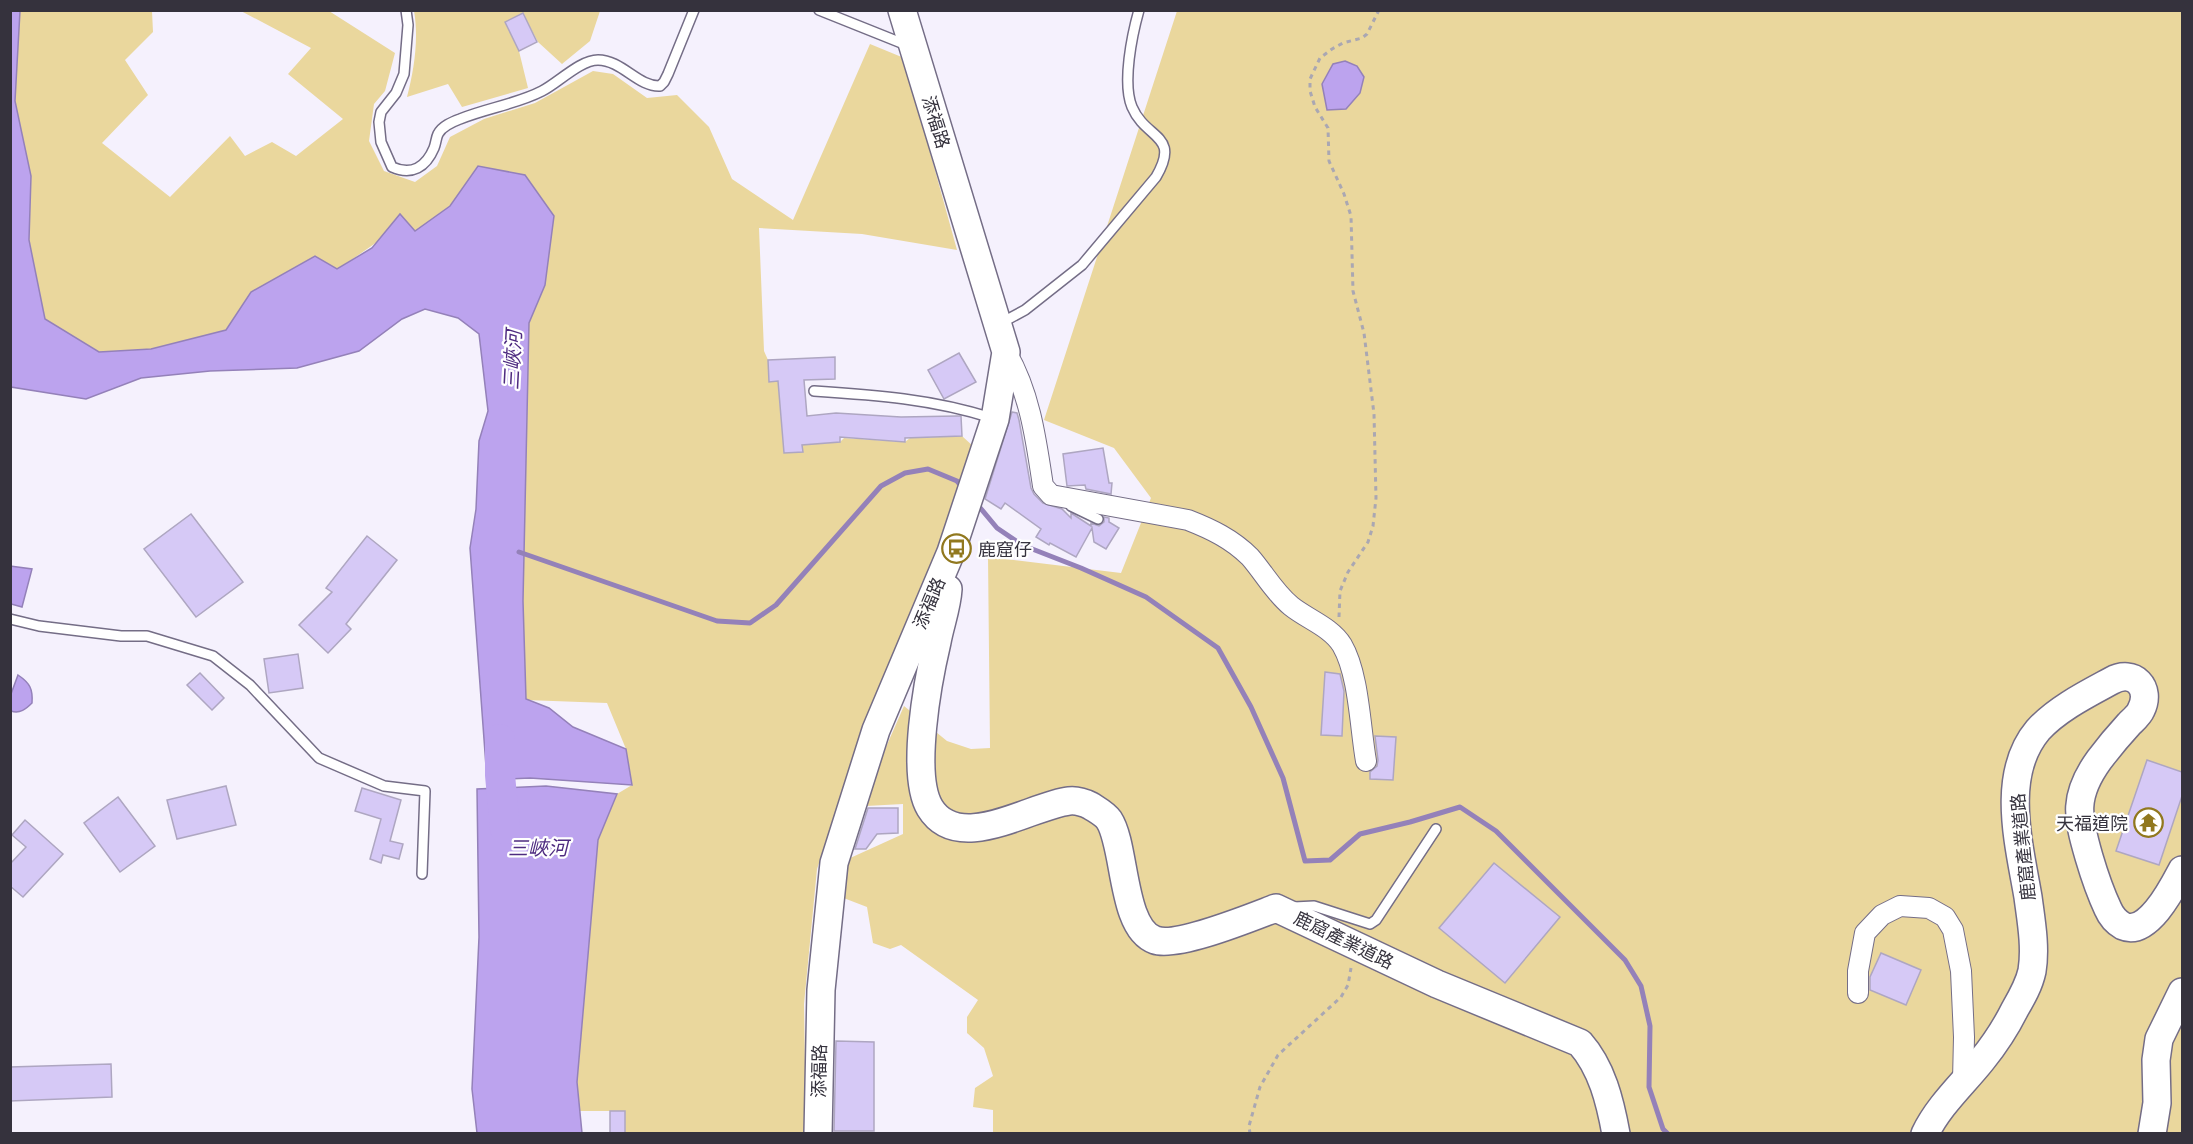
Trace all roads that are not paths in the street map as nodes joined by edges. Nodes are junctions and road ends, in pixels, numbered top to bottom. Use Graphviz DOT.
graph roads {
  1 [pos="406,10"];
  2 [pos="694,10"];
  3 [pos="819,10"];
  4 [pos="902,10"];
  5 [pos="1139,10"];
  6 [pos="914,48"];
  7 [pos="999,324"];
  8 [pos="1006,352"];
  9 [pos="814,391"];
  10 [pos="994,419"];
  11 [pos="1051,495"];
  12 [pos="1098,519"];
  13 [pos="951,552"];
  14 [pos="10,619"];
  15 [pos="1366,761"];
  16 [pos="1436,829"];
  17 [pos="2182,870"];
  18 [pos="422,874"];
  19 [pos="1276,908"];
  20 [pos="2182,992"];
  21 [pos="1858,993"];
  22 [pos="1963,1082"];
  23 [pos="818,1134"];
  24 [pos="1616,1134"];
  25 [pos="1925,1134"];
  26 [pos="2152,1134"];
  1 -- 2 [label="lane"];
  3 -- 6 [label="lane"];
  4 -- 6 [label="street, 添福路"];
  5 -- 7 [label="lane"];
  6 -- 7 [label="street, 添福路"];
  7 -- 8 [label="street, 添福路"];
  8 -- 10 [label="street, 添福路"];
  8 -- 11 [label="street"];
  9 -- 10 [label="lane"];
  10 -- 13 [label="street, 添福路"];
  11 -- 12 [label="lane"];
  11 -- 15 [label="street"];
  13 -- 19 [label="street, 鹿窟產業道路"];
  13 -- 23 [label="street, 添福路"];
  14 -- 18 [label="lane"];
  16 -- 19 [label="lane"];
  17 -- 22 [label="street, 鹿窟產業道路"];
  19 -- 24 [label="street, 鹿窟產業道路"];
  20 -- 26 [label="street"];
  21 -- 22 [label="street"];
  22 -- 25 [label="street, 鹿窟產業道路"];
}
